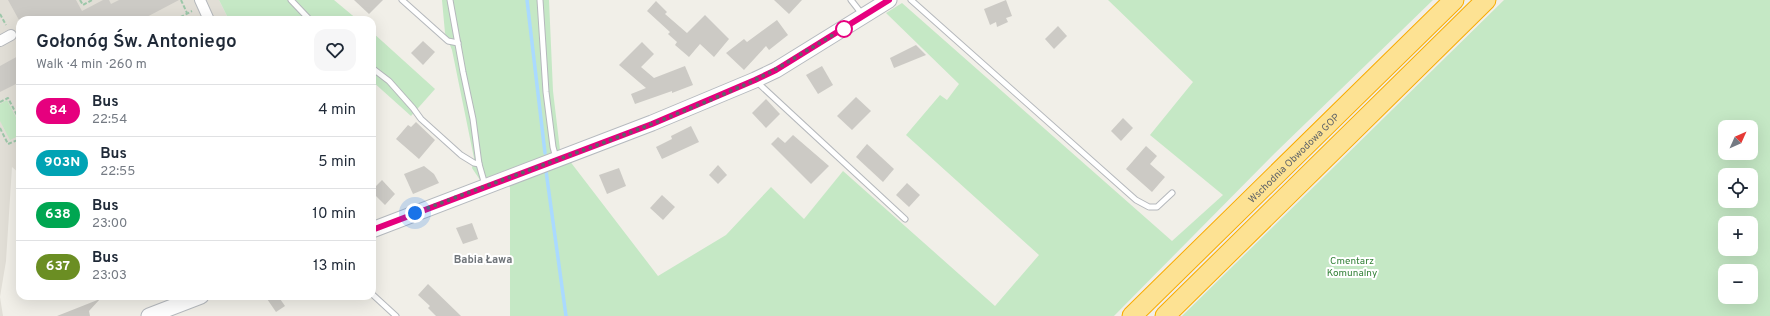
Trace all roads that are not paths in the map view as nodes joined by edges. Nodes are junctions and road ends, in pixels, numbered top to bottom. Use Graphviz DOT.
graph roads {
  1 [pos="291,0"];
  2 [pos="402,0"];
  3 [pos="450,0"];
  4 [pos="540,0"];
  5 [pos="851,0"];
  6 [pos="889,0"];
  7 [pos="911,0"];
  8 [pos="1454,0"];
  9 [pos="1486,0"];
  10 [pos="201,3"];
  11 [pos="208,16"];
  12 [pos="306,16"];
  13 [pos="863,17"];
  14 [pos="11,34"];
  15 [pos="0,40"];
  16 [pos="458,43"];
  17 [pos="376,71"];
  18 [pos="755,80"];
  19 [pos="557,159"];
  20 [pos="479,164"];
  21 [pos="486,186"];
  22 [pos="1172,193"];
  23 [pos="906,219"];
  24 [pos="376,228"];
  25 [pos="376,298"];
  26 [pos="191,300"];
  27 [pos="149,316"];
  28 [pos="396,316"];
  29 [pos="1132,316"];
  30 [pos="1165,316"];
  1 -- 12 [label="lane"];
  2 -- 16 [label="lane"];
  3 -- 16 [label="lane"];
  4 -- 19 [label="lane"];
  5 -- 13 [label="lane"];
  6 -- 13 [label="street"];
  7 -- 22 [label="lane"];
  8 -- 29 [label="highway, Wschodnia Obwodowa GOP"];
  9 -- 30 [label="highway"];
  10 -- 11 [label="street"];
  13 -- 18 [label="street"];
  14 -- 15 [label="street"];
  16 -- 20 [label="lane"];
  17 -- 20 [label="lane"];
  18 -- 19 [label="street"];
  18 -- 23 [label="lane"];
  19 -- 21 [label="street"];
  20 -- 21 [label="lane"];
  21 -- 24 [label="street"];
  25 -- 28 [label="lane"];
  26 -- 27 [label="street"];
}
